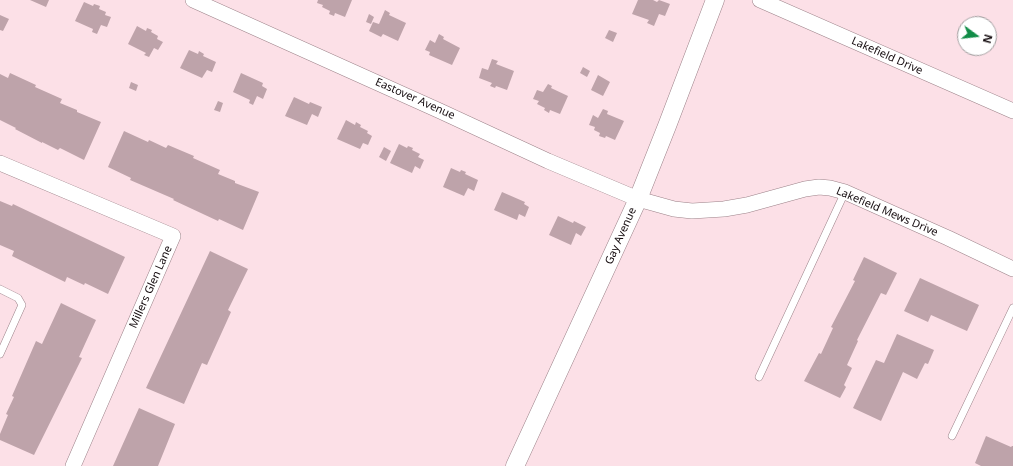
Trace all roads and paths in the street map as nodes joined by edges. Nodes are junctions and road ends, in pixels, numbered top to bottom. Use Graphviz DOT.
graph roads {
  1 [pos="193,0"];
  2 [pos="715,0"];
  3 [pos="760,0"];
  4 [pos="1013,111"];
  5 [pos="0,163"];
  6 [pos="845,192"];
  7 [pos="638,199"];
  8 [pos="1013,270"];
  9 [pos="0,289"];
  10 [pos="1013,308"];
  11 [pos="0,354"];
  12 [pos="759,377"];
  13 [pos="952,436"];
  14 [pos="73,466"];
  15 [pos="515,466"];
  1 -- 7 [label="street, Eastover Avenue"];
  2 -- 7 [label="street, Gay Avenue"];
  3 -- 4 [label="street, Lakefield Drive"];
  5 -- 14 [label="street, Millers Glen Lane"];
  6 -- 7 [label="street, Lakefield Mews Drive"];
  6 -- 8 [label="street, Lakefield Mews Drive"];
  6 -- 12 [label="lane"];
  7 -- 15 [label="street, Gay Avenue"];
  9 -- 11 [label="lane"];
  10 -- 13 [label="lane"];
}
